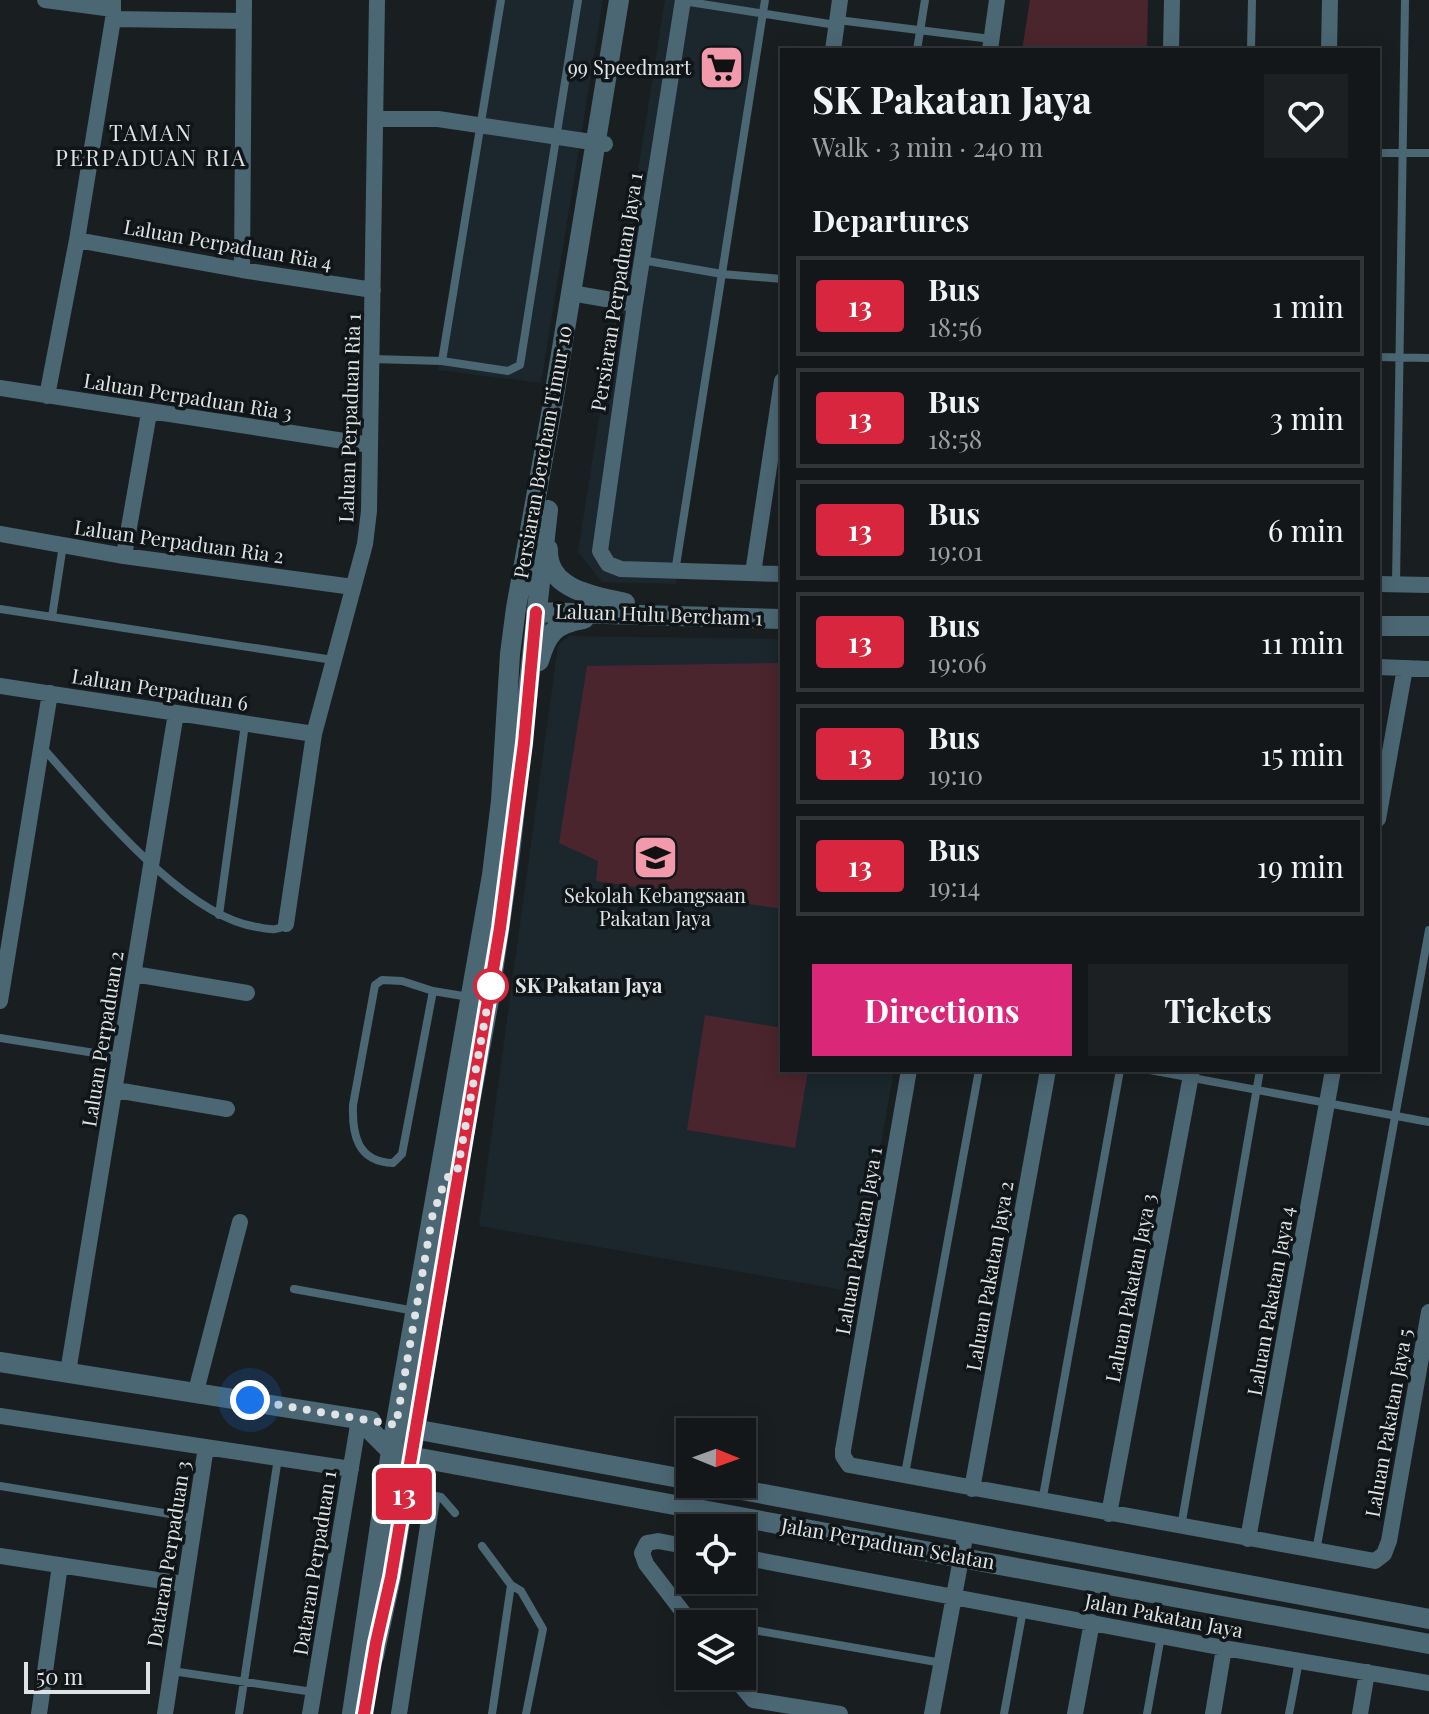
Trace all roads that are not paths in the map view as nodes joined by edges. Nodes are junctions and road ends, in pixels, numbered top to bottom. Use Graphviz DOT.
graph roads {
  1 [pos="45,0"];
  2 [pos="244,0"];
  3 [pos="377,0"];
  4 [pos="501,0"];
  5 [pos="578,0"];
  6 [pos="619,0"];
  7 [pos="628,0"];
  8 [pos="765,0"];
  9 [pos="840,0"];
  10 [pos="925,0"];
  11 [pos="997,0"];
  12 [pos="1172,0"];
  13 [pos="1252,0"];
  14 [pos="1330,0"];
  15 [pos="1405,0"];
  16 [pos="683,1"];
  17 [pos="113,9"];
  18 [pos="763,14"];
  19 [pos="244,21"];
  20 [pos="837,23"];
  21 [pos="920,30"];
  22 [pos="991,45"];
  23 [pos="833,48"];
  24 [pos="917,48"];
  25 [pos="1171,48"];
  26 [pos="1251,48"];
  27 [pos="1329,48"];
  28 [pos="376,119"];
  29 [pos="482,125"];
  30 [pos="556,137"];
  31 [pos="600,143"];
  32 [pos="1380,153"];
  33 [pos="1403,153"];
  34 [pos="1429,153"];
  35 [pos="77,240"];
  36 [pos="642,260"];
  37 [pos="242,270"];
  38 [pos="722,274"];
  39 [pos="780,279"];
  40 [pos="373,290"];
  41 [pos="576,294"];
  42 [pos="635,304"];
  43 [pos="1380,357"];
  44 [pos="1400,357"];
  45 [pos="1429,358"];
  46 [pos="372,359"];
  47 [pos="442,361"];
  48 [pos="0,388"];
  49 [pos="780,394"];
  50 [pos="47,396"];
  51 [pos="149,413"];
  52 [pos="370,445"];
  53 [pos="552,477"];
  54 [pos="0,534"];
  55 [pos="530,538"];
  56 [pos="63,545"];
  57 [pos="124,556"];
  58 [pos="675,572"];
  59 [pos="753,573"];
  60 [pos="780,574"];
  61 [pos="1380,584"];
  62 [pos="1396,584"];
  63 [pos="1429,585"];
  64 [pos="353,587"];
  65 [pos="534,605"];
  66 [pos="624,608"];
  67 [pos="780,608"];
  68 [pos="0,609"];
  69 [pos="52,617"];
  70 [pos="780,619"];
  71 [pos="1380,626"];
  72 [pos="1429,626"];
  73 [pos="333,660"];
  74 [pos="1380,667"];
  75 [pos="1405,668"];
  76 [pos="1429,669"];
  77 [pos="0,686"];
  78 [pos="50,693"];
  79 [pos="176,713"];
  80 [pos="245,724"];
  81 [pos="314,734"];
  82 [pos="41,746"];
  83 [pos="515,748"];
  84 [pos="1380,808"];
  85 [pos="151,865"];
  86 [pos="219,915"];
  87 [pos="286,924"];
  88 [pos="1429,930"];
  89 [pos="134,974"];
  90 [pos="433,991"];
  91 [pos="247,993"];
  92 [pos="480,999"];
  93 [pos="0,1001"];
  94 [pos="0,1038"];
  95 [pos="121,1058"];
  96 [pos="909,1072"];
  97 [pos="979,1072"];
  98 [pos="1048,1072"];
  99 [pos="1120,1072"];
  100 [pos="1171,1072"];
  101 [pos="1260,1072"];
  102 [pos="1333,1072"];
  103 [pos="1192,1074"];
  104 [pos="1256,1089"];
  105 [pos="116,1090"];
  106 [pos="1327,1102"];
  107 [pos="227,1109"];
  108 [pos="1395,1115"];
  109 [pos="1429,1122"];
  110 [pos="457,1173"];
  111 [pos="434,1207"];
  112 [pos="240,1222"];
  113 [pos="294,1289"];
  114 [pos="416,1311"];
  115 [pos="1429,1312"];
  116 [pos="0,1362"];
  117 [pos="68,1372"];
  118 [pos="196,1391"];
  119 [pos="0,1416"];
  120 [pos="359,1419"];
  121 [pos="406,1427"];
  122 [pos="206,1447"];
  123 [pos="400,1454"];
  124 [pos="278,1458"];
  125 [pos="351,1469"];
  126 [pos="676,1477"];
  127 [pos="904,1477"];
  128 [pos="0,1486"];
  129 [pos="972,1489"];
  130 [pos="756,1493"];
  131 [pos="432,1500"];
  132 [pos="1042,1502"];
  133 [pos="455,1513"];
  134 [pos="1109,1514"];
  135 [pos="194,1518"];
  136 [pos="1181,1527"];
  137 [pos="966,1532"];
  138 [pos="1248,1539"];
  139 [pos="676,1545"];
  140 [pos="482,1546"];
  141 [pos="1316,1551"];
  142 [pos="0,1556"];
  143 [pos="961,1558"];
  144 [pos="756,1560"];
  145 [pos="60,1565"];
  146 [pos="183,1584"];
  147 [pos="511,1585"];
  148 [pos="954,1597"];
  149 [pos="682,1610"];
  150 [pos="1023,1610"];
  151 [pos="1429,1619"];
  152 [pos="1092,1622"];
  153 [pos="756,1630"];
  154 [pos="1161,1635"];
  155 [pos="1429,1644"];
  156 [pos="1224,1648"];
  157 [pos="1299,1661"];
  158 [pos="942,1663"];
  159 [pos="171,1671"];
  160 [pos="1367,1672"];
  161 [pos="244,1682"];
  162 [pos="1429,1683"];
  163 [pos="745,1690"];
  164 [pos="314,1693"];
  165 [pos="39,1714"];
  166 [pos="165,1714"];
  167 [pos="239,1714"];
  168 [pos="310,1714"];
  169 [pos="352,1714"];
  170 [pos="364,1714"];
  171 [pos="399,1714"];
  172 [pos="492,1714"];
  173 [pos="526,1714"];
  174 [pos="840,1714"];
  175 [pos="932,1714"];
  176 [pos="1004,1714"];
  177 [pos="1075,1714"];
  178 [pos="1147,1714"];
  179 [pos="1213,1714"];
  180 [pos="1289,1714"];
  181 [pos="1360,1714"];
  1 -- 17 [label="street"];
  2 -- 19 [label="street"];
  3 -- 28 [label="street, Laluan Perpaduan Ria 1"];
  4 -- 29 [label="lane"];
  5 -- 30 [label="lane"];
  6 -- 31 [label="street, Persiaran Bercham Timur 10"];
  7 -- 31 [label="street, Persiaran Bercham Timur 10"];
  8 -- 18 [label="lane"];
  9 -- 20 [label="street"];
  10 -- 21 [label="lane"];
  11 -- 22 [label="street"];
  12 -- 25 [label="street"];
  13 -- 26 [label="lane"];
  14 -- 27 [label="street"];
  15 -- 33 [label="lane"];
  16 -- 18 [label="lane"];
  16 -- 36 [label="street, Persiaran Perpaduan Jaya 1"];
  17 -- 19 [label="street"];
  17 -- 35 [label="street"];
  18 -- 20 [label="lane"];
  18 -- 38 [label="lane"];
  19 -- 37 [label="street"];
  20 -- 21 [label="lane"];
  20 -- 23 [label="street"];
  21 -- 22 [label="lane"];
  21 -- 24 [label="lane"];
  28 -- 29 [label="street"];
  28 -- 40 [label="street, Laluan Perpaduan Ria 1"];
  29 -- 30 [label="street"];
  29 -- 47 [label="lane"];
  30 -- 31 [label="street"];
  30 -- 47 [label="lane"];
  31 -- 41 [label="street, Persiaran Bercham Timur 10"];
  32 -- 33 [label="lane"];
  33 -- 34 [label="lane"];
  33 -- 44 [label="lane"];
  35 -- 37 [label="street, Laluan Perpaduan Ria 4"];
  35 -- 50 [label="street"];
  36 -- 38 [label="lane"];
  36 -- 42 [label="street, Persiaran Perpaduan Jaya 1"];
  37 -- 40 [label="street, Laluan Perpaduan Ria 4"];
  38 -- 39 [label="lane"];
  38 -- 58 [label="lane"];
  40 -- 46 [label="street, Laluan Perpaduan Ria 1"];
  41 -- 42 [label="street"];
  41 -- 53 [label="street, Persiaran Bercham Timur 10"];
  41 -- 55 [label="street, Persiaran Bercham Timur 10"];
  42 -- 58 [label="street, Persiaran Perpaduan Jaya 1"];
  43 -- 44 [label="lane"];
  44 -- 45 [label="lane"];
  44 -- 62 [label="lane"];
  46 -- 47 [label="lane"];
  46 -- 52 [label="street, Laluan Perpaduan Ria 1"];
  48 -- 50 [label="street, Laluan Perpaduan Ria 3"];
  49 -- 59 [label="street"];
  50 -- 51 [label="street, Laluan Perpaduan Ria 3"];
  51 -- 52 [label="street, Laluan Perpaduan Ria 3"];
  51 -- 57 [label="street"];
  52 -- 64 [label="street, Laluan Perpaduan Ria 1"];
  53 -- 65 [label="street, Persiaran Bercham Timur 10"];
  53 -- 66 [label="street"];
  54 -- 56 [label="street, Laluan Perpaduan Ria 2"];
  55 -- 65 [label="street"];
  55 -- 83 [label="street, Persiaran Bercham Timur 10"];
  56 -- 57 [label="street, Laluan Perpaduan Ria 2"];
  56 -- 69 [label="lane"];
  57 -- 64 [label="street, Laluan Perpaduan Ria 2"];
  58 -- 59 [label="street"];
  59 -- 60 [label="street"];
  61 -- 62 [label="street"];
  62 -- 63 [label="street"];
  64 -- 73 [label="street, Laluan Perpaduan Ria 1"];
  65 -- 66 [label="street, Laluan Hulu Bercham 1"];
  65 -- 83 [label="street"];
  66 -- 67 [label="street, Laluan Hulu Bercham 1"];
  66 -- 70 [label="street, Laluan Hulu Bercham 1"];
  66 -- 83 [label="street"];
  68 -- 69 [label="lane"];
  69 -- 73 [label="lane"];
  71 -- 72 [label="street"];
  73 -- 81 [label="street, Laluan Perpaduan Ria 1"];
  74 -- 75 [label="street"];
  75 -- 76 [label="street"];
  75 -- 84 [label="street"];
  77 -- 78 [label="street, Laluan Perpaduan 6"];
  78 -- 79 [label="street, Laluan Perpaduan 6"];
  78 -- 82 [label="street"];
  79 -- 80 [label="street, Laluan Perpaduan 6"];
  79 -- 85 [label="street, Laluan Perpaduan 2"];
  80 -- 81 [label="street, Laluan Perpaduan 6"];
  80 -- 86 [label="lane"];
  81 -- 87 [label="street, Laluan Perpaduan Ria 1"];
  82 -- 85 [label="lane"];
  82 -- 93 [label="street"];
  83 -- 92 [label="street"];
  85 -- 86 [label="lane"];
  85 -- 89 [label="street, Laluan Perpaduan 2"];
  86 -- 87 [label="lane"];
  88 -- 108 [label="lane"];
  89 -- 91 [label="street"];
  89 -- 95 [label="street, Laluan Perpaduan 2"];
  90 -- 90 [label="lane"];
  90 -- 92 [label="lane"];
  92 -- 110 [label="street"];
  92 -- 111 [label="street"];
  94 -- 95 [label="lane"];
  95 -- 105 [label="street, Laluan Perpaduan 2"];
  96 -- 127 [label="street, Laluan Pakatan Jaya 1"];
  97 -- 127 [label="lane"];
  98 -- 129 [label="street, Laluan Pakatan Jaya 2"];
  99 -- 132 [label="lane"];
  100 -- 103 [label="lane"];
  101 -- 104 [label="lane"];
  102 -- 106 [label="street, Laluan Pakatan Jaya 4"];
  103 -- 104 [label="lane"];
  103 -- 134 [label="street, Laluan Pakatan Jaya 3"];
  104 -- 106 [label="lane"];
  104 -- 136 [label="lane"];
  105 -- 107 [label="street"];
  105 -- 117 [label="street, Laluan Perpaduan 2"];
  106 -- 108 [label="lane"];
  106 -- 138 [label="street, Laluan Pakatan Jaya 4"];
  108 -- 109 [label="lane"];
  108 -- 141 [label="lane"];
  110 -- 111 [label="street"];
  110 -- 121 [label="street"];
  111 -- 114 [label="street"];
  112 -- 118 [label="street"];
  113 -- 114 [label="lane"];
  114 -- 121 [label="street"];
  115 -- 141 [label="street, Laluan Pakatan Jaya 5"];
  116 -- 117 [label="street"];
  117 -- 118 [label="street"];
  118 -- 120 [label="street"];
  119 -- 122 [label="street"];
  120 -- 121 [label="street"];
  120 -- 123 [label="street"];
  120 -- 125 [label="street, Dataran Perpaduan 1"];
  121 -- 123 [label="street"];
  121 -- 126 [label="street"];
  122 -- 124 [label="street"];
  122 -- 135 [label="street, Dataran Perpaduan 3"];
  123 -- 143 [label="street, Jalan Perpaduan Selatan"];
  123 -- 169 [label="street"];
  123 -- 170 [label="street"];
  124 -- 125 [label="street"];
  124 -- 161 [label="lane"];
  125 -- 164 [label="street, Dataran Perpaduan 1"];
  127 -- 129 [label="street"];
  128 -- 135 [label="lane"];
  129 -- 132 [label="street"];
  130 -- 137 [label="street, Jalan Perpaduan Selatan"];
  131 -- 133 [label="lane"];
  131 -- 171 [label="street"];
  132 -- 134 [label="street"];
  134 -- 136 [label="street"];
  135 -- 146 [label="street, Dataran Perpaduan 3"];
  136 -- 138 [label="street"];
  137 -- 143 [label="street"];
  137 -- 151 [label="street, Jalan Perpaduan Selatan"];
  138 -- 141 [label="street"];
  139 -- 149 [label="street"];
  140 -- 147 [label="lane"];
  142 -- 145 [label="street"];
  143 -- 148 [label="street"];
  143 -- 155 [label="street, Jalan Perpaduan Selatan"];
  144 -- 148 [label="street, Jalan Pakatan Jaya"];
  145 -- 146 [label="street"];
  145 -- 165 [label="street"];
  146 -- 159 [label="street, Dataran Perpaduan 3"];
  147 -- 172 [label="lane"];
  147 -- 173 [label="lane"];
  148 -- 150 [label="street, Jalan Pakatan Jaya"];
  148 -- 158 [label="street"];
  150 -- 152 [label="street, Jalan Pakatan Jaya"];
  150 -- 176 [label="lane"];
  152 -- 154 [label="street, Jalan Pakatan Jaya"];
  152 -- 177 [label="street"];
  153 -- 158 [label="lane"];
  154 -- 156 [label="street, Jalan Pakatan Jaya"];
  154 -- 178 [label="lane"];
  156 -- 157 [label="street, Jalan Pakatan Jaya"];
  156 -- 179 [label="street"];
  157 -- 160 [label="street, Jalan Pakatan Jaya"];
  157 -- 180 [label="lane"];
  158 -- 175 [label="street"];
  159 -- 161 [label="lane"];
  159 -- 166 [label="street, Dataran Perpaduan 3"];
  160 -- 162 [label="street, Jalan Pakatan Jaya"];
  160 -- 181 [label="street"];
  161 -- 164 [label="lane"];
  161 -- 167 [label="lane"];
  163 -- 174 [label="street"];
  164 -- 168 [label="street, Dataran Perpaduan 1"];
}
